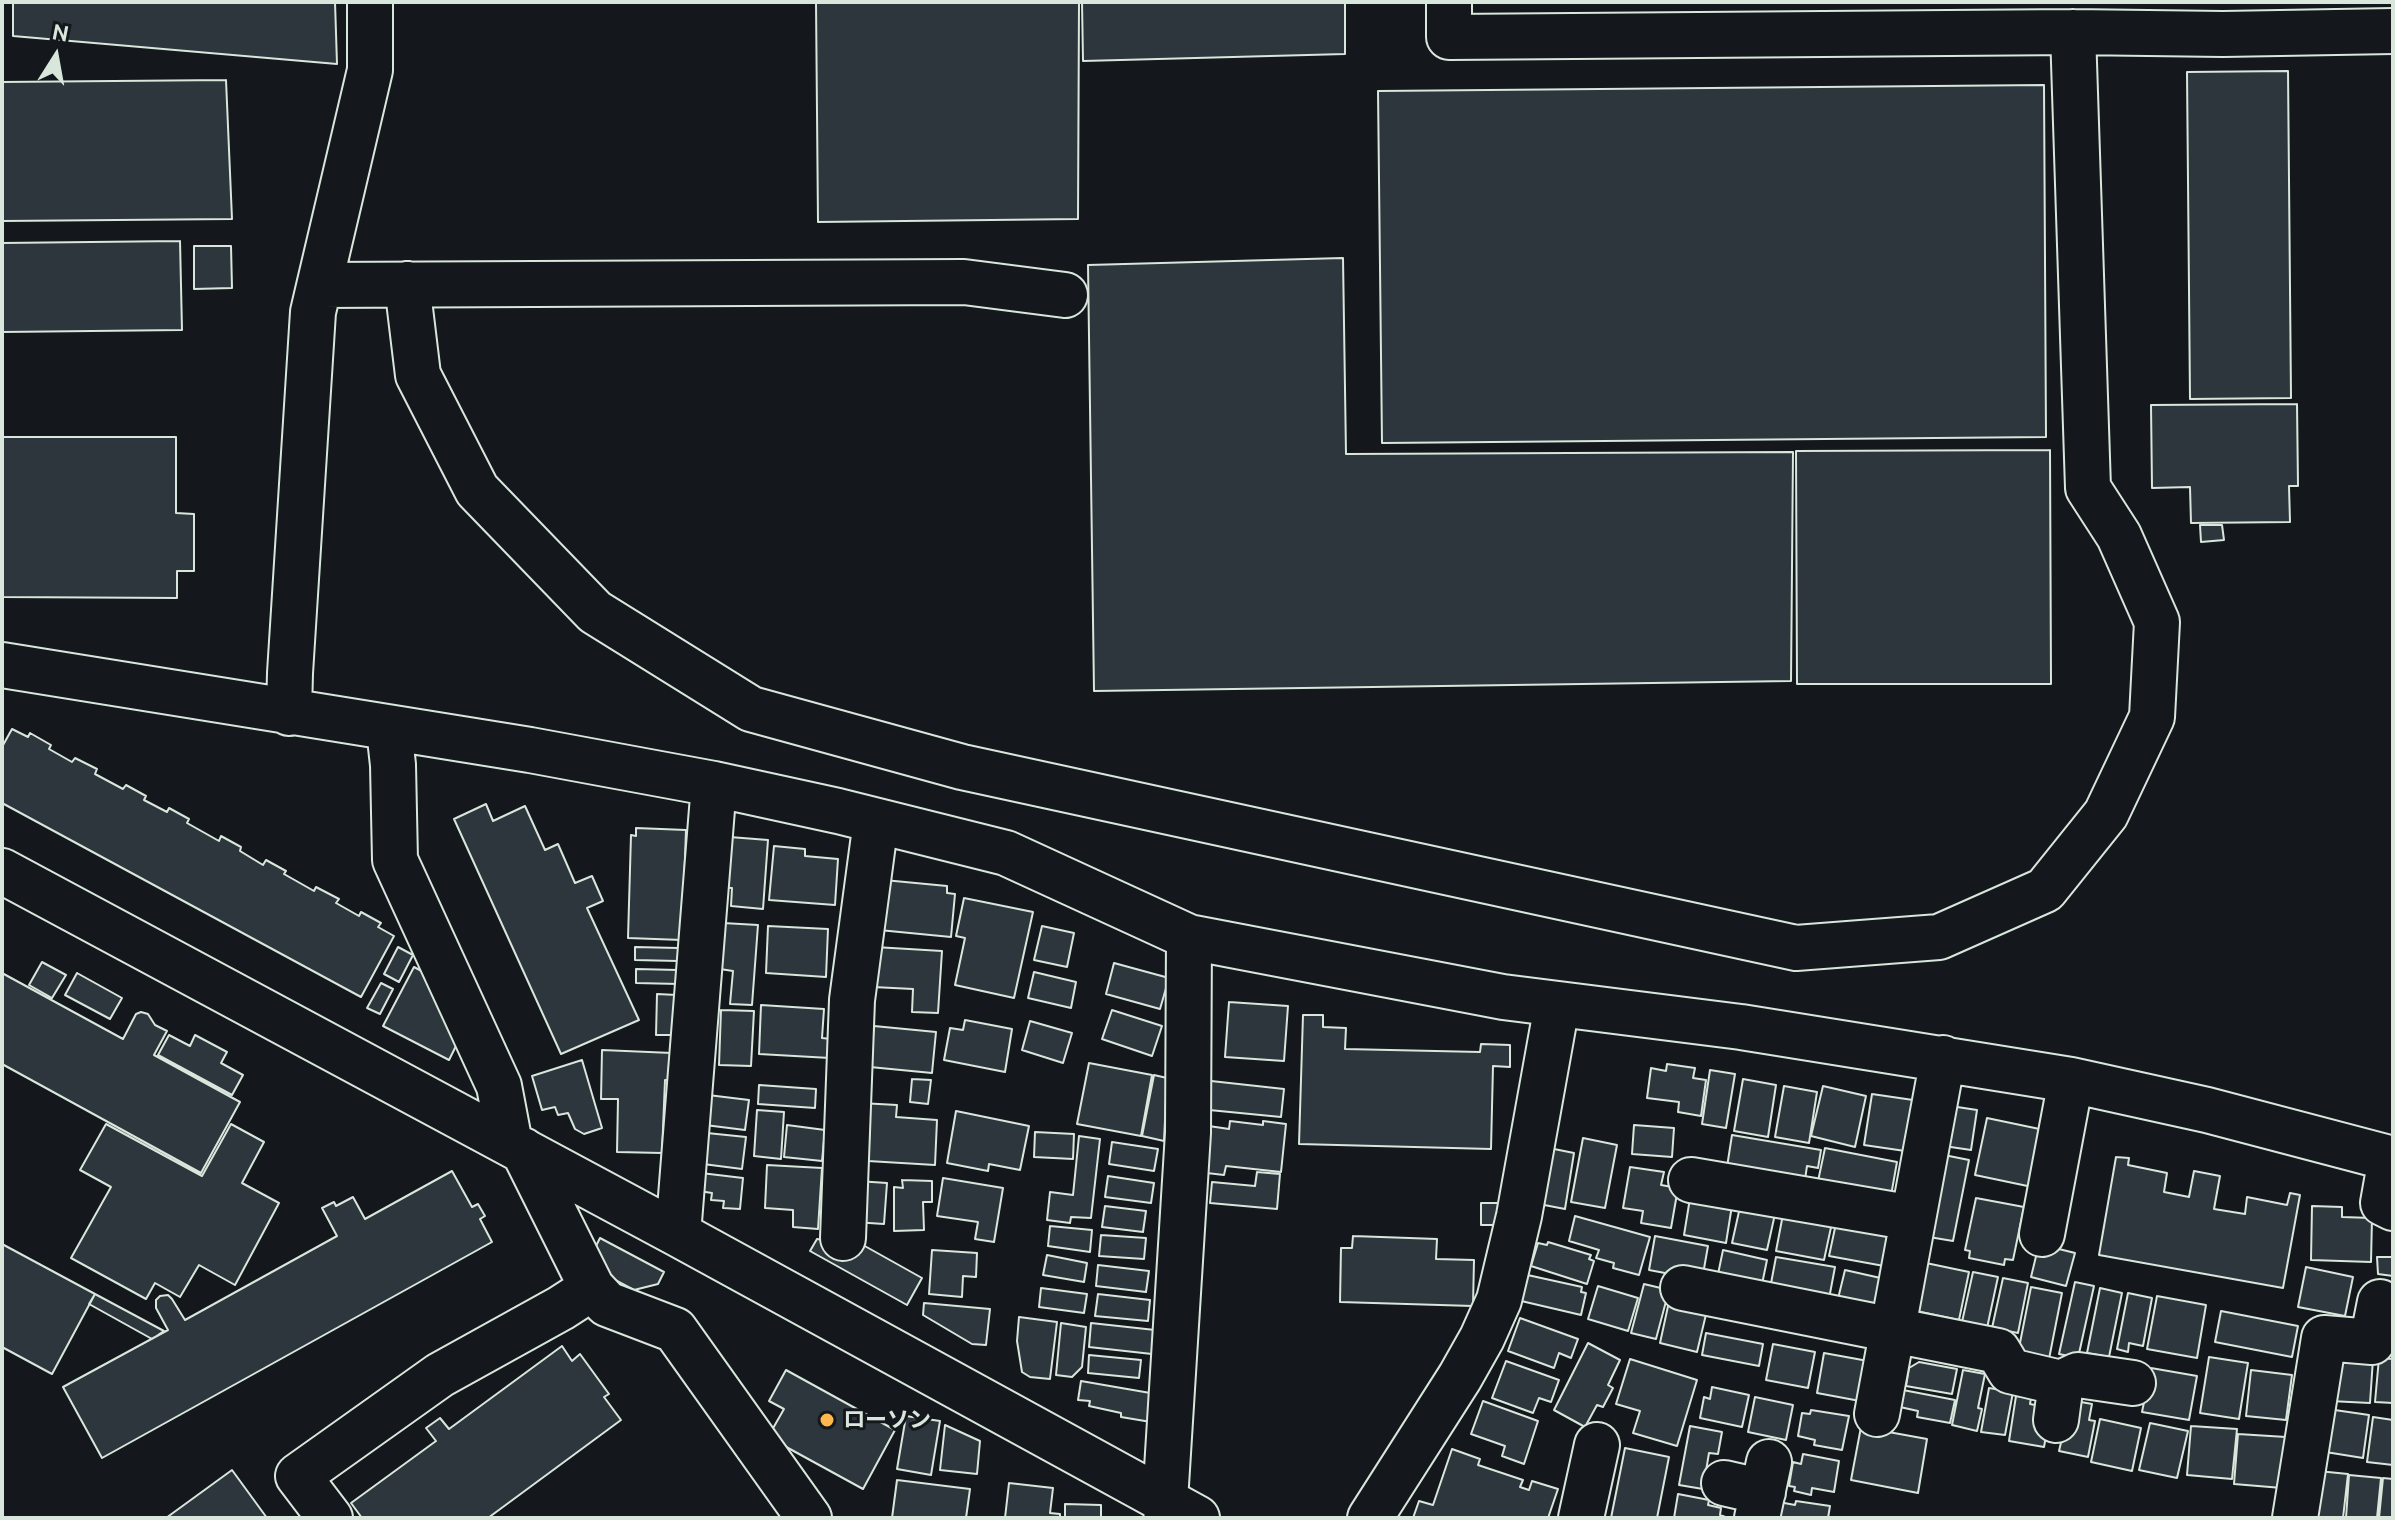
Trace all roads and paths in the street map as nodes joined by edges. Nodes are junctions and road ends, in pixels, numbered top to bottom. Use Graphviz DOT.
graph roads {
  1 [pos="370,2"];
  2 [pos="1449,2"];
  3 [pos="2393,31"];
  4 [pos="2073,32"];
  5 [pos="407,284"];
  6 [pos="320,285"];
  7 [pos="1065,295"];
  8 [pos="2,665"];
  9 [pos="289,713"];
  10 [pos="389,729"];
  11 [pos="714,784"];
  12 [pos="876,821"];
  13 [pos="2,871"];
  14 [pos="1189,937"];
  15 [pos="1557,1005"];
  16 [pos="1943,1058"];
  17 [pos="2071,1080"];
  18 [pos="517,1147"];
  19 [pos="2392,1158"];
  20 [pos="1691,1180"];
  21 [pos="2393,1208"];
  22 [pos="1913,1218"];
  23 [pos="678,1234"];
  24 [pos="2042,1234"];
  25 [pos="843,1238"];
  26 [pos="592,1288"];
  27 [pos="1683,1288"];
  28 [pos="2380,1302"];
  29 [pos="1892,1331"];
  30 [pos="2133,1383"];
  31 [pos="1877,1414"];
  32 [pos="1597,1445"];
  33 [pos="1177,1512"];
  34 [pos="330,1518"];
  35 [pos="809,1518"];
  36 [pos="1370,1518"];
  37 [pos="1581,1518"];
  38 [pos="2295,1518"];
  1 -- 6 [label="street"];
  2 -- 4 [label="street"];
  3 -- 4 [label="street"];
  4 -- 5 [label="street"];
  5 -- 6 [label="street"];
  5 -- 7 [label="street"];
  6 -- 9 [label="street"];
  8 -- 9 [label="street"];
  9 -- 10 [label="street"];
  10 -- 11 [label="street"];
  10 -- 18 [label="street"];
  11 -- 12 [label="street"];
  11 -- 23 [label="street"];
  12 -- 14 [label="street"];
  12 -- 25 [label="street"];
  13 -- 18 [label="street"];
  14 -- 15 [label="street"];
  14 -- 33 [label="street"];
  15 -- 16 [label="street"];
  15 -- 36 [label="street"];
  16 -- 17 [label="street"];
  16 -- 22 [label="street"];
  17 -- 19 [label="street"];
  17 -- 24 [label="street"];
  18 -- 23 [label="street"];
  18 -- 26 [label="street"];
  19 -- 21 [label="street"];
  20 -- 22 [label="street"];
  22 -- 29 [label="street"];
  23 -- 33 [label="street"];
  26 -- 34 [label="street"];
  26 -- 35 [label="street"];
  27 -- 29 [label="street"];
  28 -- 38 [label="street"];
  29 -- 30 [label="street"];
  29 -- 31 [label="street"];
  32 -- 37 [label="street"];
}
